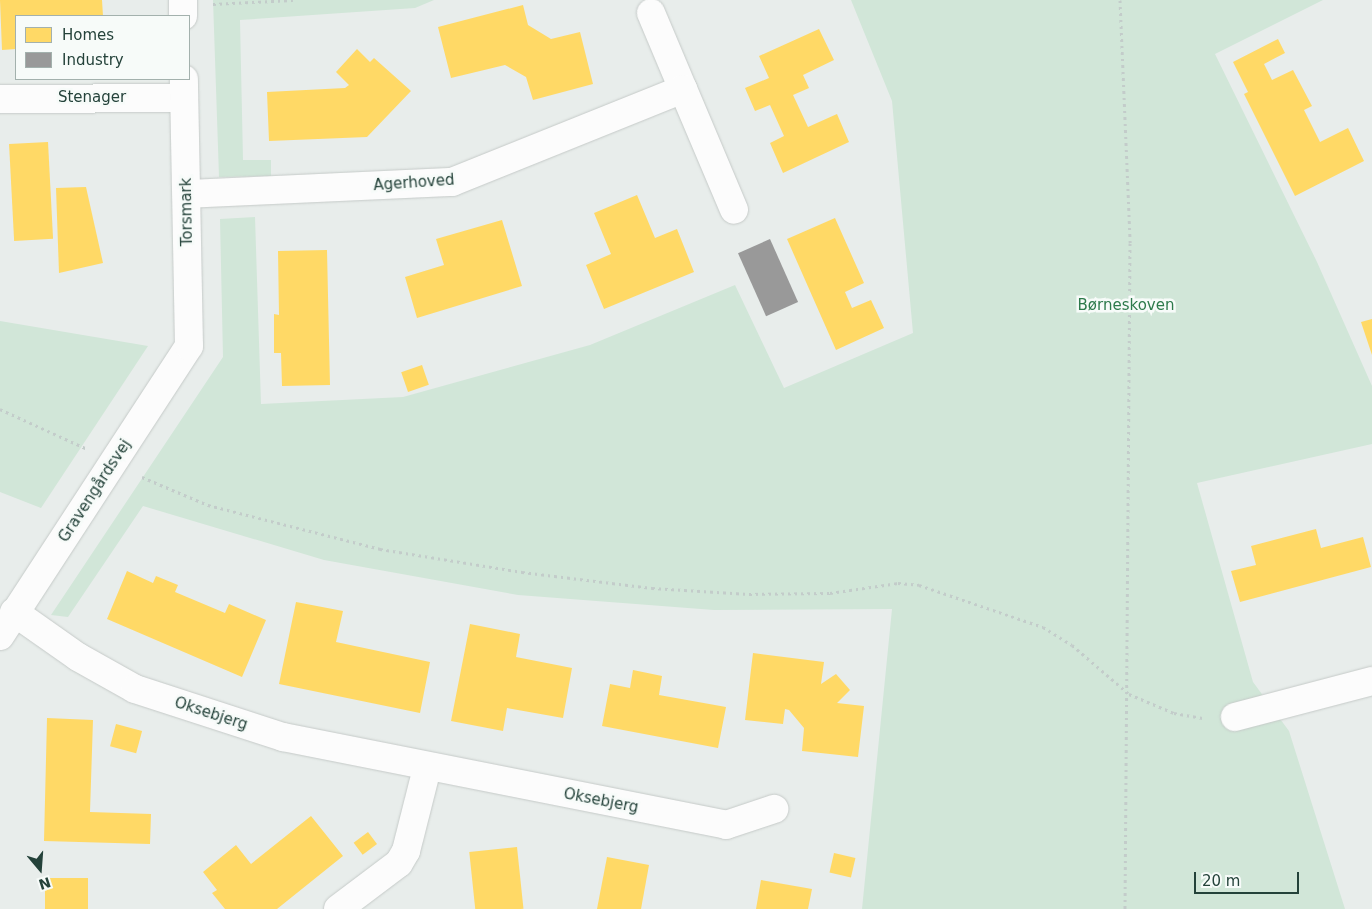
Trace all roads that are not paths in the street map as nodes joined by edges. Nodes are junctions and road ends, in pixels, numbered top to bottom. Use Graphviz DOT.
graph roads {
  1 [pos="651,13"];
  2 [pos="184,88"];
  3 [pos="683,89"];
  4 [pos="0,99"];
  5 [pos="187,194"];
  6 [pos="734,210"];
  7 [pos="189,346"];
  8 [pos="14,612"];
  9 [pos="0,636"];
  10 [pos="1372,681"];
  11 [pos="1235,716"];
  12 [pos="427,768"];
  13 [pos="774,809"];
  14 [pos="338,909"];
  1 -- 3 [label="street"];
  2 -- 4 [label="street, Stenager"];
  2 -- 5 [label="street, Torsmark"];
  3 -- 5 [label="street, Agerhoved"];
  3 -- 6 [label="street"];
  5 -- 7 [label="street, Torsmark"];
  7 -- 8 [label="street, Gravengårdsvej"];
  8 -- 9 [label="street, Gravengårdsvej"];
  8 -- 12 [label="street, Oksebjerg"];
  10 -- 11 [label="street"];
  12 -- 13 [label="street, Oksebjerg"];
  12 -- 14 [label="street"];
}
